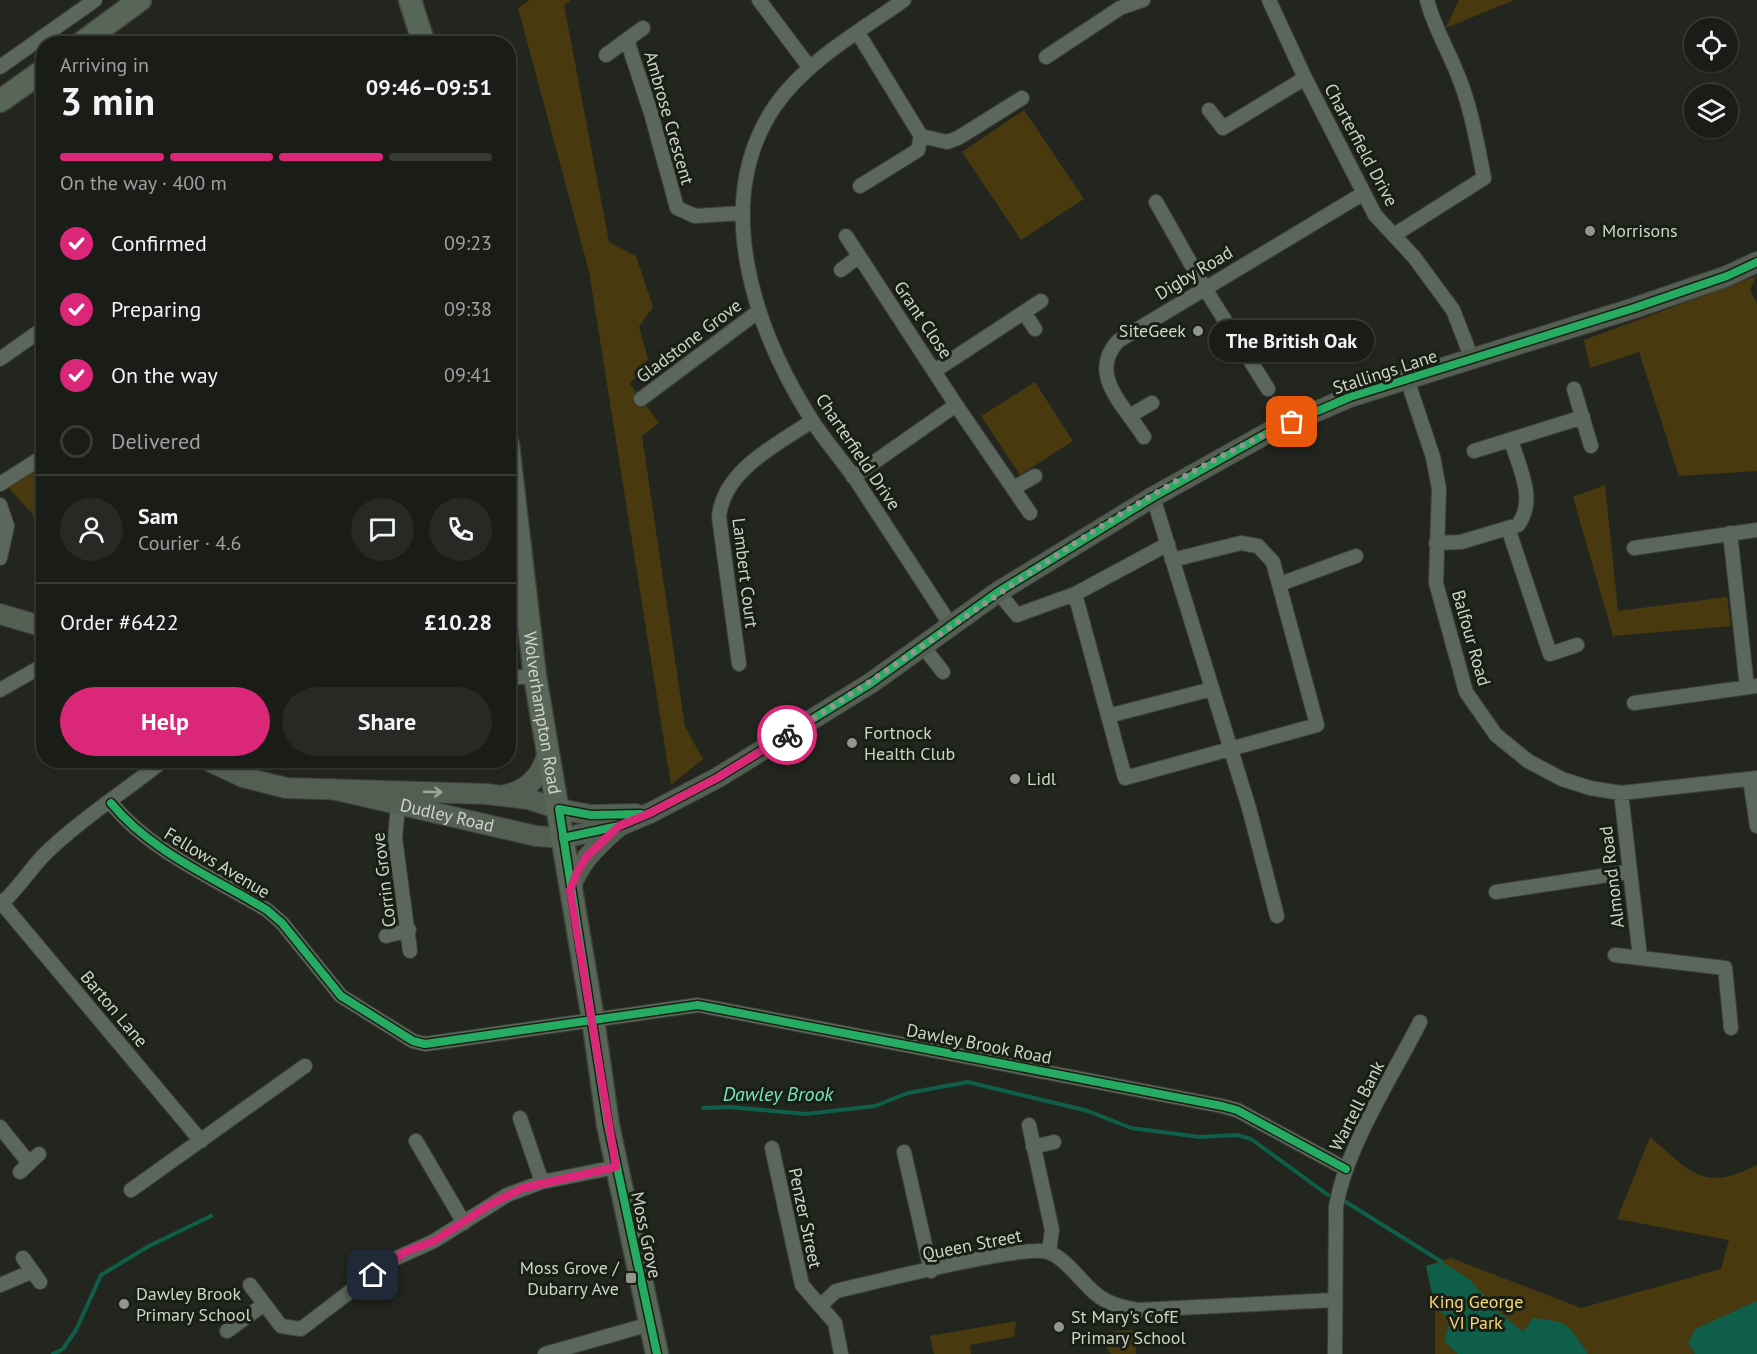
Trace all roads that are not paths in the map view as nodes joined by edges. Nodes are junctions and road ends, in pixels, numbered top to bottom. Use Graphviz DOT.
graph roads {
  1 [pos="95,0"];
  2 [pos="140,0"];
  3 [pos="410,0"];
  4 [pos="759,0"];
  5 [pos="904,0"];
  6 [pos="1143,0"];
  7 [pos="1269,0"];
  8 [pos="1427,0"];
  9 [pos="643,28"];
  10 [pos="858,33"];
  11 [pos="44,36"];
  12 [pos="91,36"];
  13 [pos="421,36"];
  14 [pos="627,40"];
  15 [pos="36,42"];
  16 [pos="606,55"];
  17 [pos="1046,57"];
  18 [pos="0,67"];
  19 [pos="810,68"];
  20 [pos="36,76"];
  21 [pos="1305,78"];
  22 [pos="1022,98"];
  23 [pos="0,101"];
  24 [pos="1209,110"];
  25 [pos="921,136"];
  26 [pos="860,186"];
  27 [pos="1364,193"];
  28 [pos="1156,202"];
  29 [pos="743,213"];
  30 [pos="1394,235"];
  31 [pos="846,236"];
  32 [pos="858,257"];
  33 [pos="1757,262"];
  34 [pos="841,270"];
  35 [pos="1204,287"];
  36 [pos="1041,301"];
  37 [pos="759,311"];
  38 [pos="1024,312"];
  39 [pos="1035,329"];
  40 [pos="36,334"];
  41 [pos="0,359"];
  42 [pos="1472,359"];
  43 [pos="936,370"];
  44 [pos="1407,379"];
  45 [pos="1574,388"];
  46 [pos="1268,389"];
  47 [pos="640,399"];
  48 [pos="1152,403"];
  49 [pos="956,405"];
  50 [pos="1131,415"];
  51 [pos="1583,417"];
  52 [pos="812,421"];
  53 [pos="1144,437"];
  54 [pos="1511,440"];
  55 [pos="1591,446"];
  56 [pos="1474,451"];
  57 [pos="36,461"];
  58 [pos="1035,476"];
  59 [pos="854,477"];
  60 [pos="0,484"];
  61 [pos="1014,488"];
  62 [pos="1153,497"];
  63 [pos="0,505"];
  64 [pos="516,513"];
  65 [pos="1030,513"];
  66 [pos="1508,528"];
  67 [pos="1757,530"];
  68 [pos="1730,533"];
  69 [pos="1436,543"];
  70 [pos="1168,544"];
  71 [pos="1634,548"];
  72 [pos="1356,556"];
  73 [pos="0,558"];
  74 [pos="1172,560"];
  75 [pos="1280,584"];
  76 [pos="998,592"];
  77 [pos="1075,594"];
  78 [pos="0,614"];
  79 [pos="950,624"];
  80 [pos="36,625"];
  81 [pos="922,645"];
  82 [pos="1577,645"];
  83 [pos="739,664"];
  84 [pos="36,670"];
  85 [pos="943,672"];
  86 [pos="535,676"];
  87 [pos="516,677"];
  88 [pos="1752,687"];
  89 [pos="1212,689"];
  90 [pos="0,690"];
  91 [pos="1634,703"];
  92 [pos="1108,716"];
  93 [pos="1230,748"];
  94 [pos="548,752"];
  95 [pos="155,768"];
  96 [pos="226,768"];
  97 [pos="1754,778"];
  98 [pos="332,789"];
  99 [pos="1621,793"];
  100 [pos="503,796"];
  101 [pos="111,803"];
  102 [pos="399,806"];
  103 [pos="559,809"];
  104 [pos="650,813"];
  105 [pos="619,826"];
  106 [pos="1757,826"];
  107 [pos="563,838"];
  108 [pos="1628,872"];
  109 [pos="570,890"];
  110 [pos="1496,892"];
  111 [pos="1,903"];
  112 [pos="1277,916"];
  113 [pos="409,930"];
  114 [pos="387,936"];
  115 [pos="410,951"];
  116 [pos="1615,955"];
  117 [pos="1640,957"];
  118 [pos="593,1019"];
  119 [pos="1420,1022"];
  120 [pos="1731,1028"];
  121 [pos="305,1066"];
  122 [pos="519,1118"];
  123 [pos="1029,1125"];
  124 [pos="0,1127"];
  125 [pos="201,1141"];
  126 [pos="416,1141"];
  127 [pos="1054,1142"];
  128 [pos="1033,1147"];
  129 [pos="773,1148"];
  130 [pos="904,1152"];
  131 [pos="29,1163"];
  132 [pos="616,1167"];
  133 [pos="1346,1169"];
  134 [pos="542,1182"];
  135 [pos="131,1190"];
  136 [pos="464,1223"];
  137 [pos="1049,1252"];
  138 [pos="23,1258"];
  139 [pos="930,1270"];
  140 [pos="250,1285"];
  141 [pos="0,1286"];
  142 [pos="1334,1300"];
  143 [pos="263,1305"];
  144 [pos="820,1306"];
  145 [pos="650,1324"];
  146 [pos="227,1331"];
  147 [pos="545,1354"];
  148 [pos="657,1354"];
  149 [pos="840,1354"];
  150 [pos="1335,1354"];
  1 -- 11 [label="street"];
  2 -- 12 [label="highway"];
  3 -- 13 [label="highway"];
  4 -- 19 [label="street"];
  5 -- 10 [label="street, Charterfield Drive"];
  6 -- 17 [label="street"];
  7 -- 21 [label="street, Charterfield Drive"];
  8 -- 30 [label="street"];
  9 -- 14 [label="street"];
  10 -- 19 [label="street, Charterfield Drive"];
  10 -- 25 [label="street"];
  14 -- 16 [label="street"];
  14 -- 29 [label="street, Ambrose Crescent"];
  15 -- 18 [label="street"];
  19 -- 29 [label="street, Charterfield Drive"];
  20 -- 23 [label="highway"];
  21 -- 24 [label="street"];
  21 -- 27 [label="street, Charterfield Drive"];
  22 -- 25 [label="street"];
  25 -- 26 [label="street"];
  27 -- 30 [label="street, Charterfield Drive"];
  27 -- 35 [label="street, Digby Road"];
  28 -- 35 [label="street"];
  29 -- 37 [label="street, Charterfield Drive"];
  30 -- 42 [label="street, Charterfield Drive"];
  31 -- 32 [label="street, Grant Close"];
  32 -- 34 [label="street"];
  32 -- 43 [label="street, Grant Close"];
  33 -- 42 [label="main road, Stallings Lane"];
  35 -- 46 [label="street"];
  35 -- 50 [label="street, Digby Road"];
  36 -- 38 [label="street"];
  37 -- 47 [label="street, Gladstone Grove"];
  37 -- 52 [label="street, Charterfield Drive"];
  38 -- 39 [label="street"];
  38 -- 43 [label="street"];
  40 -- 41 [label="street"];
  42 -- 44 [label="main road, Stallings Lane"];
  43 -- 49 [label="street, Grant Close"];
  44 -- 62 [label="main road, Stallings Lane"];
  44 -- 69 [label="street, Balfour Road"];
  45 -- 51 [label="street"];
  48 -- 50 [label="street"];
  49 -- 59 [label="street"];
  49 -- 61 [label="street, Grant Close"];
  50 -- 53 [label="street, Digby Road"];
  51 -- 54 [label="street"];
  51 -- 55 [label="street"];
  52 -- 59 [label="street, Charterfield Drive"];
  52 -- 83 [label="street, Lambert Court"];
  54 -- 56 [label="street"];
  54 -- 66 [label="street"];
  57 -- 60 [label="street"];
  58 -- 61 [label="street"];
  59 -- 79 [label="street, Charterfield Drive"];
  61 -- 65 [label="street, Grant Close"];
  62 -- 70 [label="street"];
  62 -- 76 [label="main road, Stallings Lane"];
  63 -- 73 [label="street"];
  64 -- 86 [label="highway, Wolverhampton Road"];
  66 -- 69 [label="street"];
  66 -- 82 [label="street"];
  67 -- 68 [label="street"];
  68 -- 71 [label="street"];
  68 -- 88 [label="street"];
  69 -- 99 [label="street, Balfour Road"];
  70 -- 74 [label="street"];
  70 -- 77 [label="street"];
  72 -- 75 [label="street"];
  74 -- 75 [label="street"];
  74 -- 89 [label="street"];
  75 -- 93 [label="street"];
  76 -- 77 [label="street"];
  76 -- 79 [label="main road, Stallings Lane"];
  77 -- 92 [label="street"];
  78 -- 80 [label="main road"];
  79 -- 81 [label="main road, Stallings Lane"];
  81 -- 85 [label="street"];
  81 -- 104 [label="main road, Stallings Lane"];
  84 -- 90 [label="street"];
  86 -- 87 [label="street"];
  86 -- 94 [label="highway, Wolverhampton Road"];
  88 -- 91 [label="street"];
  89 -- 92 [label="street"];
  89 -- 93 [label="street"];
  92 -- 93 [label="street"];
  93 -- 112 [label="street"];
  94 -- 100 [label="main road"];
  94 -- 103 [label="highway, Wolverhampton Road"];
  95 -- 101 [label="street"];
  96 -- 98 [label="main road, Dudley Road"];
  97 -- 99 [label="street, Balfour Road"];
  97 -- 106 [label="street"];
  98 -- 100 [label="main road, Dudley Road, one-way"];
  98 -- 102 [label="main road, Dudley Road"];
  99 -- 108 [label="street, Almond Road"];
  100 -- 103 [label="main road, Dudley Road"];
  101 -- 111 [label="street"];
  101 -- 118 [label="street, Fellows Avenue"];
  102 -- 107 [label="main road, Dudley Road"];
  102 -- 113 [label="street, Corrin Grove"];
  103 -- 104 [label="main road, Stallings Lane"];
  103 -- 107 [label="highway, Wolverhampton Road"];
  104 -- 105 [label="main road, Stallings Lane"];
  105 -- 107 [label="main road, Stallings Lane"];
  105 -- 109 [label="main road"];
  107 -- 109 [label="highway, Moss Grove"];
  108 -- 110 [label="street"];
  108 -- 117 [label="street, Almond Road"];
  109 -- 118 [label="highway, Moss Grove"];
  111 -- 125 [label="street, Barton Lane"];
  113 -- 114 [label="street"];
  113 -- 115 [label="street, Corrin Grove"];
  116 -- 117 [label="street, Almond Road"];
  117 -- 120 [label="street, Almond Road"];
  118 -- 132 [label="highway, Moss Grove"];
  118 -- 133 [label="street, Dawley Brook Road"];
  119 -- 133 [label="street, Wartell Bank"];
  121 -- 125 [label="street"];
  122 -- 134 [label="street"];
  123 -- 128 [label="street"];
  124 -- 131 [label="street"];
  125 -- 135 [label="street"];
  126 -- 136 [label="street"];
  127 -- 128 [label="street"];
  128 -- 137 [label="street"];
  129 -- 144 [label="street, Penzer Street"];
  130 -- 139 [label="street"];
  132 -- 134 [label="street"];
  132 -- 145 [label="highway, Moss Grove"];
  133 -- 142 [label="street, Wartell Bank"];
  134 -- 136 [label="street"];
  136 -- 143 [label="street"];
  137 -- 139 [label="street, Queen Street"];
  137 -- 142 [label="street, Queen Street"];
  138 -- 141 [label="street"];
  139 -- 144 [label="street, Queen Street"];
  140 -- 143 [label="street"];
  142 -- 150 [label="street, Wartell Bank"];
  143 -- 146 [label="street"];
  144 -- 149 [label="street, Penzer Street"];
  145 -- 147 [label="street"];
  145 -- 148 [label="highway, Moss Grove"];
}
